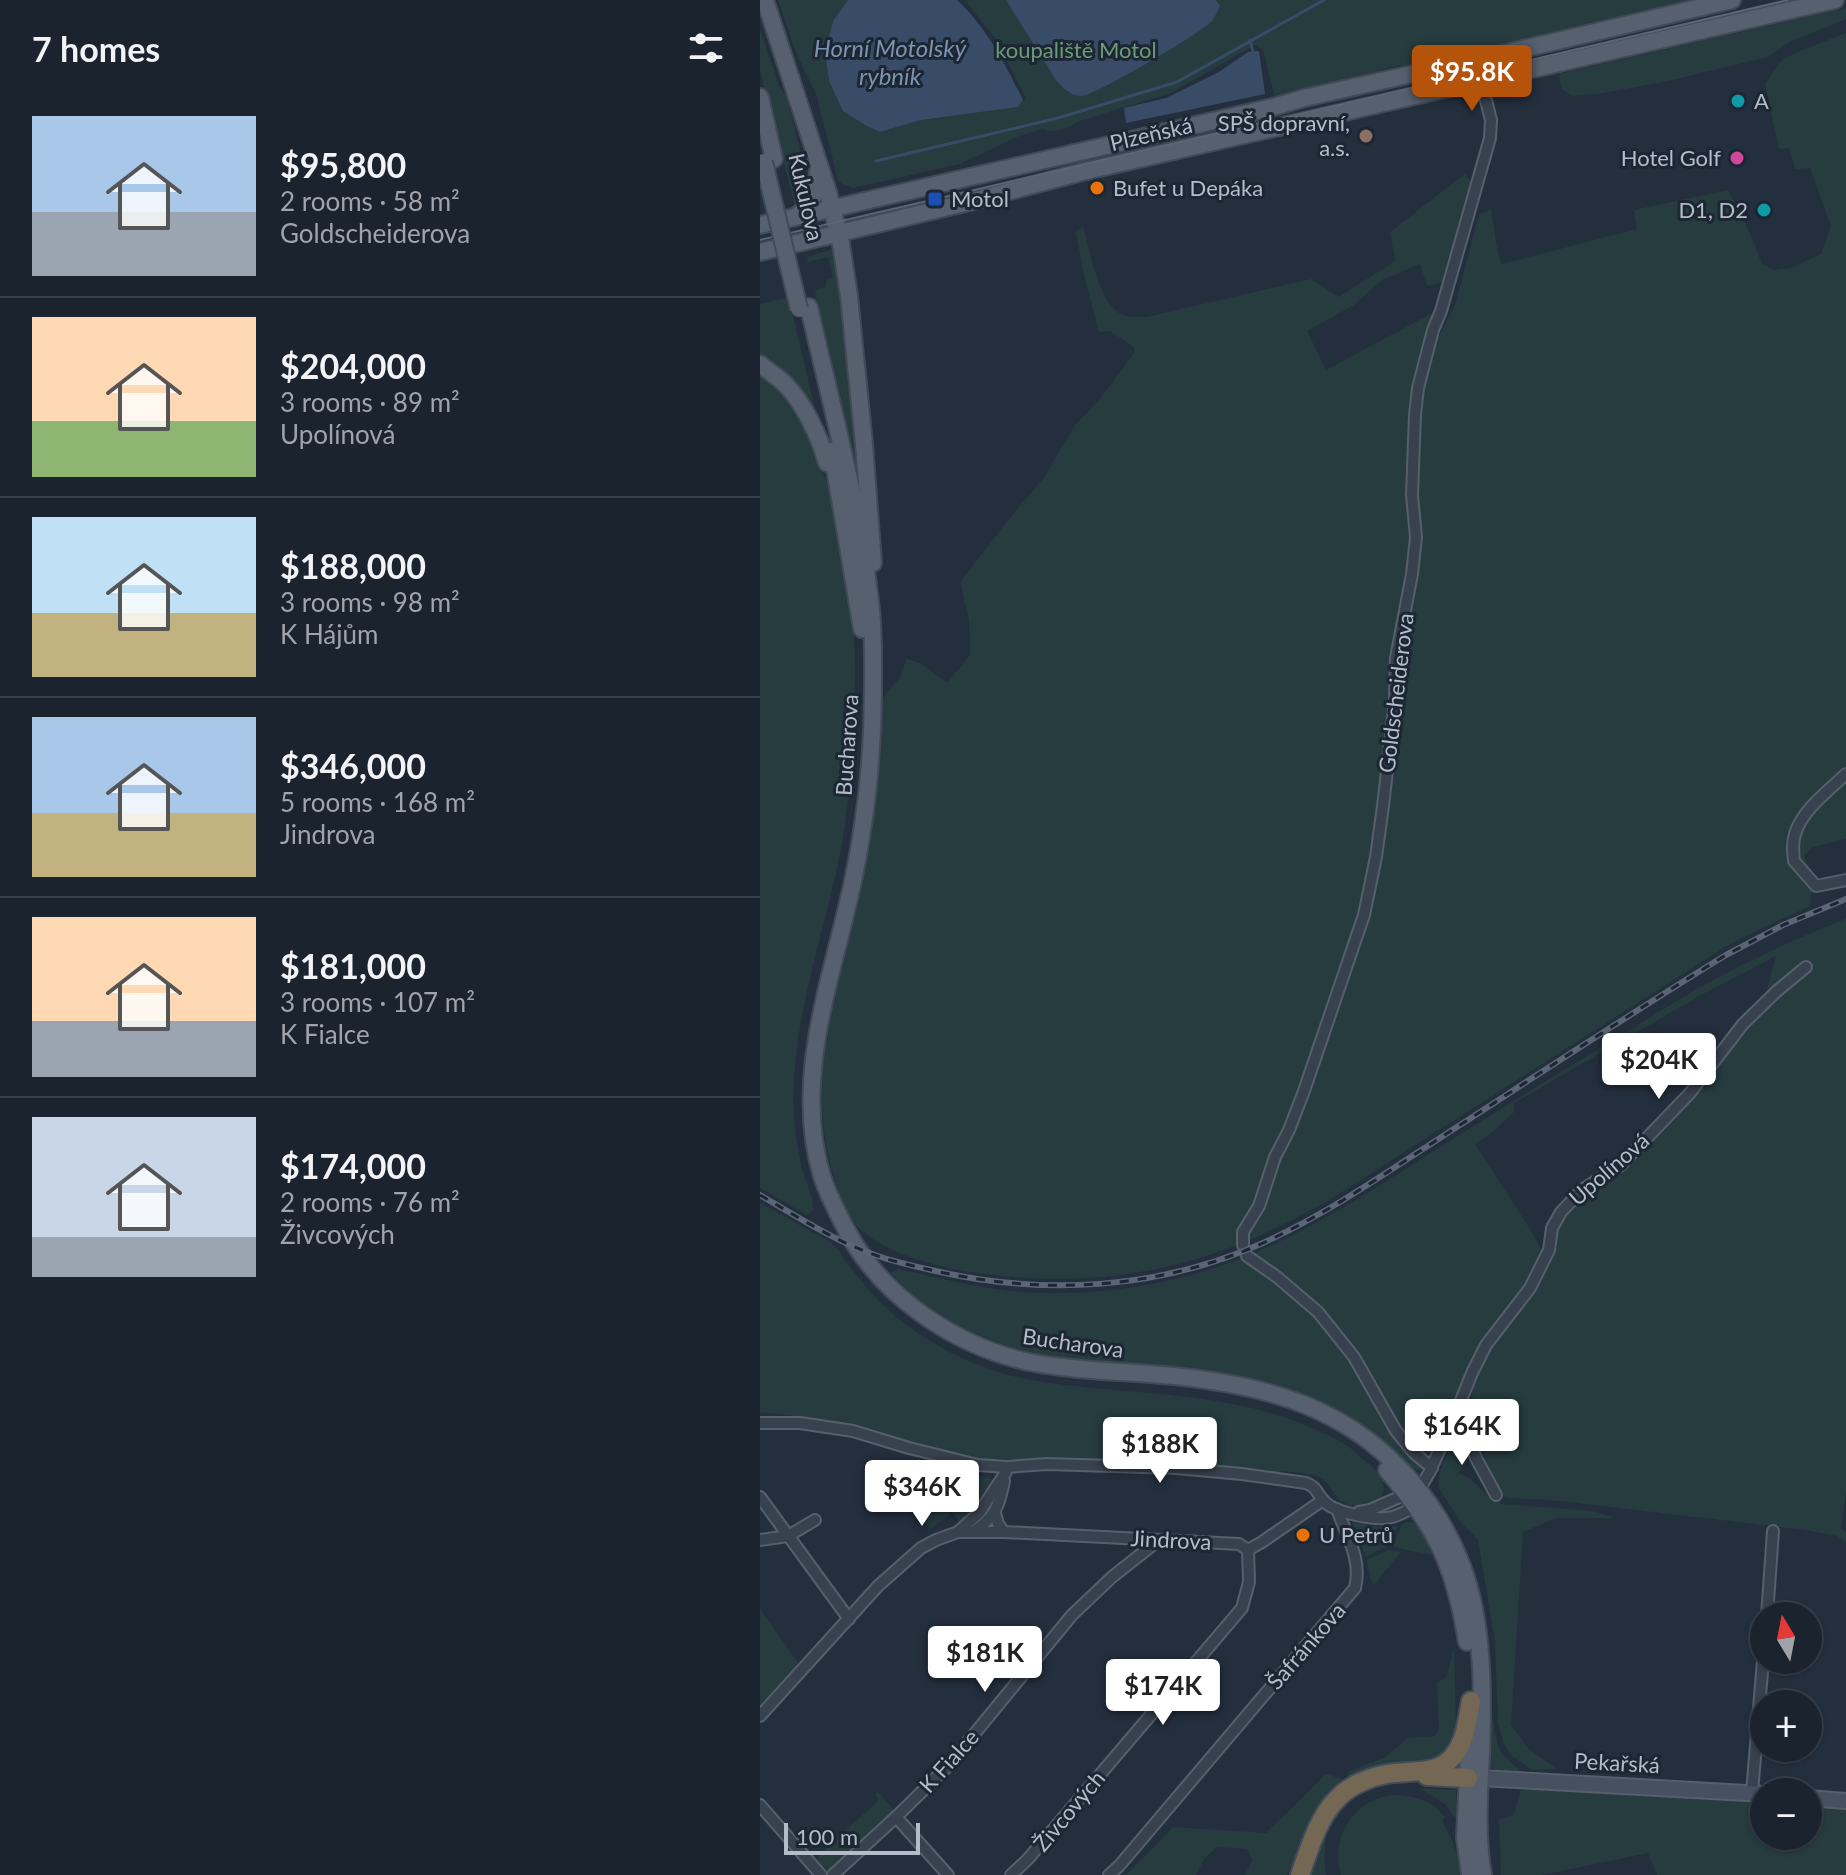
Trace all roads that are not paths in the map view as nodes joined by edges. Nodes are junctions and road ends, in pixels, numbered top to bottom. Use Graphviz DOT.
graph roads {
  1 [pos="765,0"];
  2 [pos="1732,0"];
  3 [pos="1835,0"];
  4 [pos="1481,81"];
  5 [pos="760,97"];
  6 [pos="764,151"];
  7 [pos="819,164"];
  8 [pos="866,200"];
  9 [pos="832,208"];
  10 [pos="791,218"];
  11 [pos="876,224"];
  12 [pos="760,225"];
  13 [pos="838,233"];
  14 [pos="760,252"];
  15 [pos="849,296"];
  16 [pos="804,308"];
  17 [pos="760,364"];
  18 [pos="836,480"];
  19 [pos="870,600"];
  20 [pos="868,663"];
  21 [pos="868,698"];
  22 [pos="1846,774"];
  23 [pos="1846,880"];
  24 [pos="1806,967"];
  25 [pos="1453,1420"];
  26 [pos="760,1423"];
  27 [pos="1432,1468"];
  28 [pos="1006,1470"];
  29 [pos="1388,1471"];
  30 [pos="1496,1495"];
  31 [pos="1414,1496"];
  32 [pos="760,1497"];
  33 [pos="1323,1500"];
  34 [pos="1379,1506"];
  35 [pos="1337,1509"];
  36 [pos="995,1513"];
  37 [pos="1353,1513"];
  38 [pos="815,1520"];
  39 [pos="1773,1531"];
  40 [pos="958,1532"];
  41 [pos="973,1532"];
  42 [pos="1004,1532"];
  43 [pos="788,1536"];
  44 [pos="760,1540"];
  45 [pos="1159,1540"];
  46 [pos="1248,1550"];
  47 [pos="1768,1602"];
  48 [pos="849,1619"];
  49 [pos="1763,1674"];
  50 [pos="1471,1701"];
  51 [pos="760,1716"];
  52 [pos="1388,1774"];
  53 [pos="1474,1778"];
  54 [pos="1759,1778"];
  55 [pos="1750,1793"];
  56 [pos="1822,1799"];
  57 [pos="1846,1801"];
  58 [pos="760,1805"];
  59 [pos="896,1817"];
  60 [pos="1476,1871"];
  61 [pos="821,1875"];
  62 [pos="833,1875"];
  63 [pos="948,1875"];
  64 [pos="1011,1875"];
  65 [pos="1109,1875"];
  66 [pos="1300,1875"];
  1 -- 7 [label="main road"];
  2 -- 8 [label="main road, Plzeňská"];
  3 -- 4 [label="main road, Plzeňská"];
  4 -- 11 [label="main road, Plzeňská"];
  4 -- 27 [label="street, Goldscheiderova"];
  5 -- 6 [label="main road, Kukulova"];
  6 -- 16 [label="main road, Kukulova, bridge"];
  7 -- 8 [label="main road"];
  7 -- 9 [label="main road"];
  7 -- 10 [label="main road"];
  8 -- 9 [label="main road, Plzeňská"];
  9 -- 10 [label="main road, Plzeňská"];
  9 -- 13 [label="main road"];
  10 -- 12 [label="main road, Plzeňská"];
  11 -- 13 [label="main road, Plzeňská"];
  11 -- 15 [label="main road"];
  13 -- 14 [label="main road, Plzeňská"];
  13 -- 15 [label="main road"];
  15 -- 19 [label="main road"];
  16 -- 18 [label="main road, Bucharova"];
  16 -- 19 [label="main road, Bucharova"];
  17 -- 18 [label="main road"];
  18 -- 20 [label="main road, Bucharova"];
  19 -- 20 [label="main road, Bucharova"];
  20 -- 21 [label="main road, Bucharova"];
  21 -- 29 [label="main road, Bucharova"];
  21 -- 31 [label="main road, Bucharova"];
  22 -- 23 [label="street"];
  24 -- 25 [label="street, Upolínová"];
  25 -- 27 [label="street, Upolínová"];
  25 -- 30 [label="street"];
  26 -- 28 [label="street"];
  27 -- 31 [label="street, Upolínová"];
  28 -- 33 [label="street"];
  28 -- 36 [label="street"];
  28 -- 40 [label="street, Jindrova"];
  29 -- 31 [label="main road, Bucharova"];
  29 -- 34 [label="street"];
  31 -- 34 [label="street"];
  31 -- 37 [label="street"];
  31 -- 50 [label="main road, Bucharova"];
  31 -- 53 [label="main road, Bucharova"];
  32 -- 43 [label="street"];
  33 -- 35 [label="street"];
  33 -- 46 [label="street"];
  34 -- 37 [label="street"];
  35 -- 37 [label="street"];
  35 -- 65 [label="street, Šafránkova"];
  36 -- 41 [label="street"];
  36 -- 42 [label="street"];
  38 -- 43 [label="street"];
  39 -- 47 [label="street"];
  40 -- 41 [label="street, Jindrova"];
  40 -- 48 [label="street, Jindrova"];
  41 -- 42 [label="street, Jindrova"];
  42 -- 45 [label="street, Jindrova"];
  43 -- 44 [label="street"];
  43 -- 48 [label="street"];
  45 -- 46 [label="street, Jindrova"];
  45 -- 59 [label="street, K Fialce"];
  46 -- 64 [label="street, Živcových"];
  48 -- 51 [label="street, Jindrova"];
  49 -- 54 [label="street, Pekařská"];
  50 -- 52 [label="highway"];
  50 -- 53 [label="main road, Bucharova"];
  52 -- 53 [label="highway"];
  52 -- 66 [label="highway"];
  53 -- 55 [label="street, Pekařská"];
  53 -- 60 [label="main road, Bucharova"];
  56 -- 57 [label="street"];
  58 -- 61 [label="street"];
  59 -- 62 [label="street, K Fialce"];
  59 -- 63 [label="street"];
}
